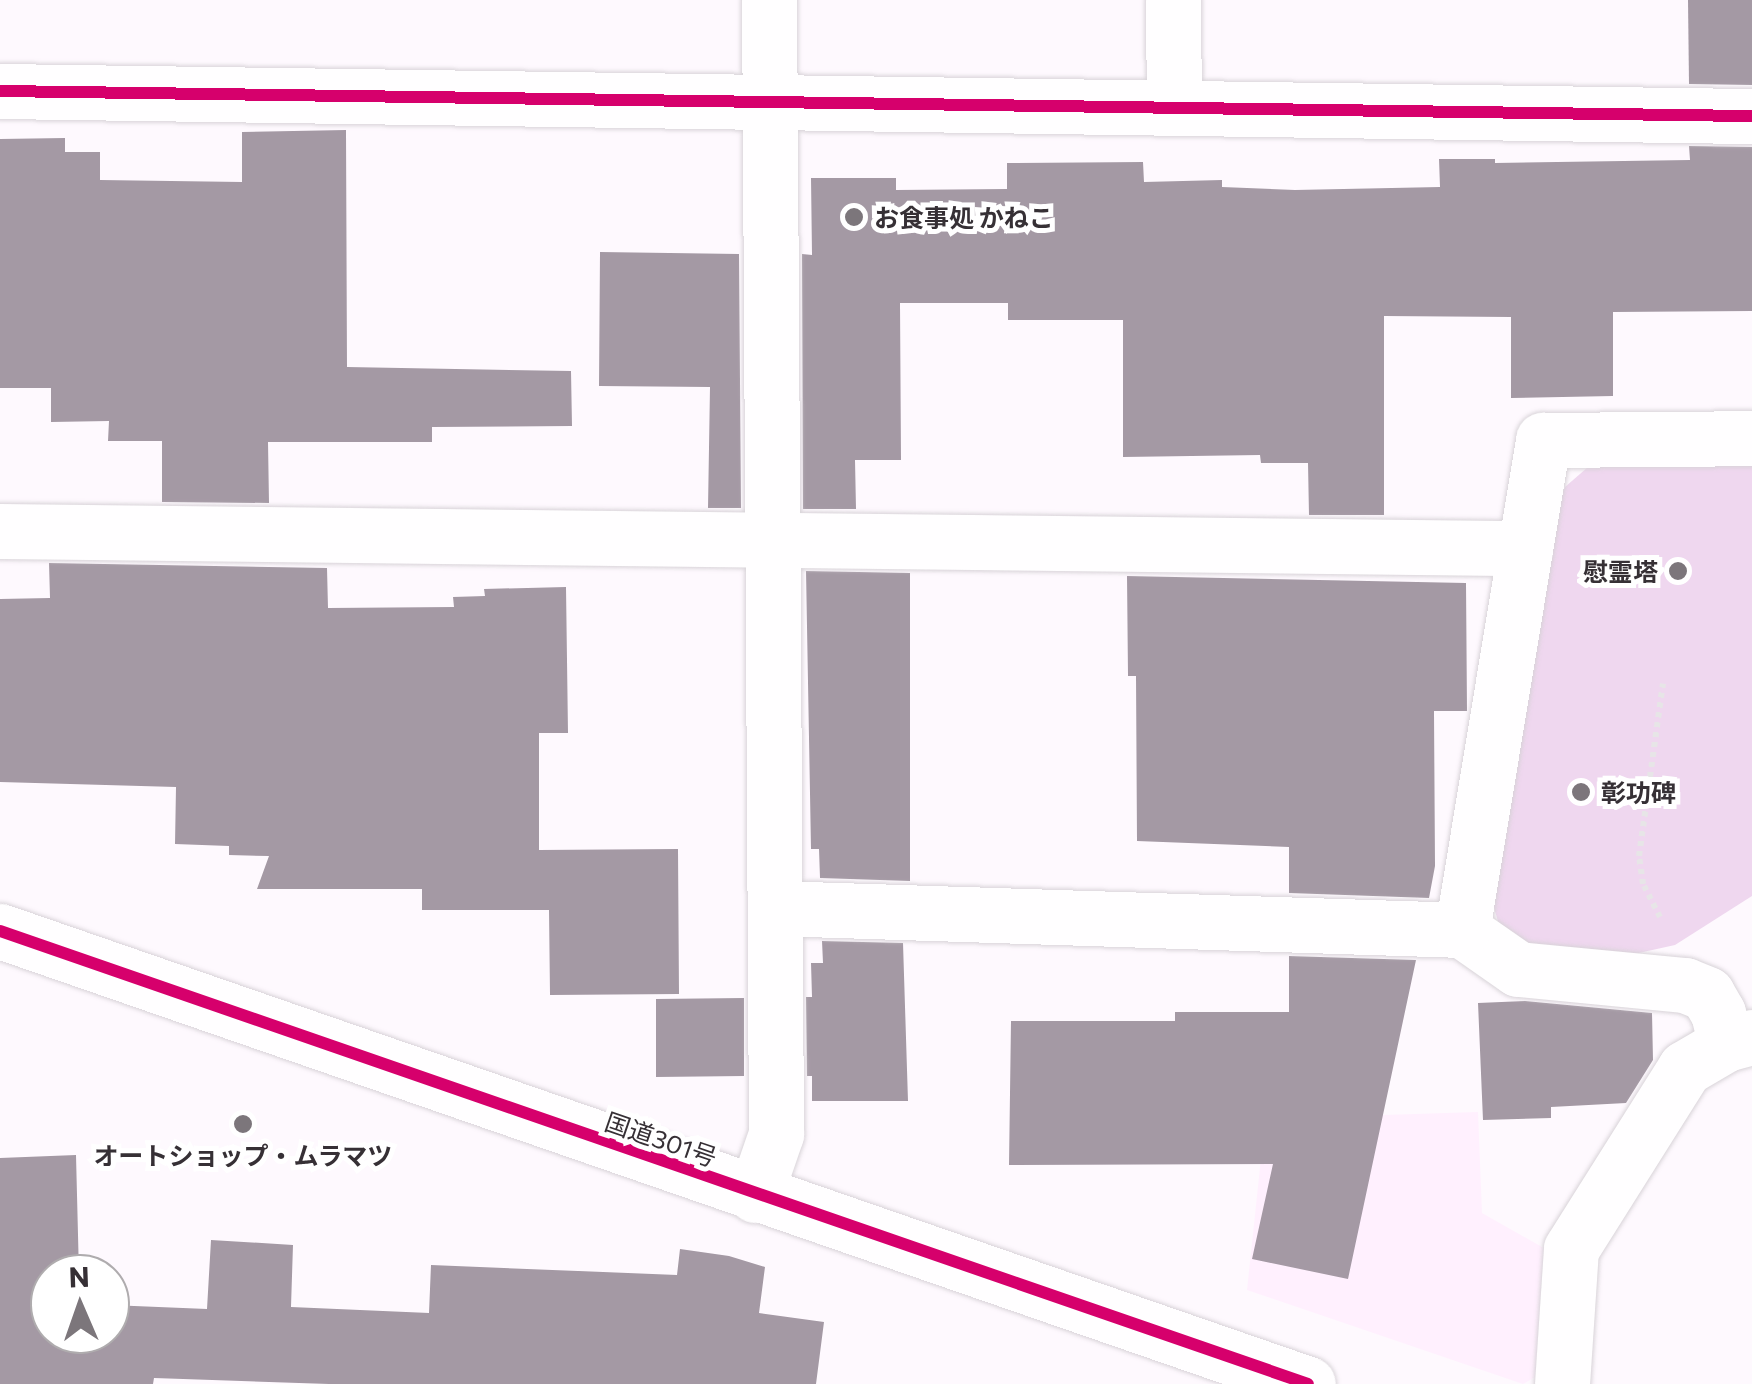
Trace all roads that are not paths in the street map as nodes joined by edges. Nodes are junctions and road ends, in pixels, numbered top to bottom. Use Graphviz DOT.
graph roads {
  1 [pos="769,0"];
  2 [pos="1173,0"];
  3 [pos="0,91"];
  4 [pos="770,102"];
  5 [pos="1174,108"];
  6 [pos="1752,116"];
  7 [pos="1752,438"];
  8 [pos="0,532"];
  9 [pos="773,539"];
  10 [pos="1525,552"];
  11 [pos="775,908"];
  12 [pos="1462,930"];
  13 [pos="0,931"];
  14 [pos="1739,1041"];
  15 [pos="755,1195"];
  16 [pos="1308,1384"];
  17 [pos="1562,1384"];
  1 -- 4 [label="main road"];
  2 -- 5 [label="main road"];
  3 -- 4 [label="main road"];
  4 -- 5 [label="main road"];
  4 -- 9 [label="main road"];
  5 -- 6 [label="main road"];
  7 -- 10 [label="main road"];
  8 -- 9 [label="main road"];
  9 -- 10 [label="main road"];
  9 -- 11 [label="main road"];
  10 -- 12 [label="main road"];
  11 -- 12 [label="main road"];
  11 -- 15 [label="main road"];
  12 -- 14 [label="main road"];
  13 -- 15 [label="main road, 国道301号"];
  14 -- 17 [label="main road"];
  15 -- 16 [label="main road, 国道301号"];
}
